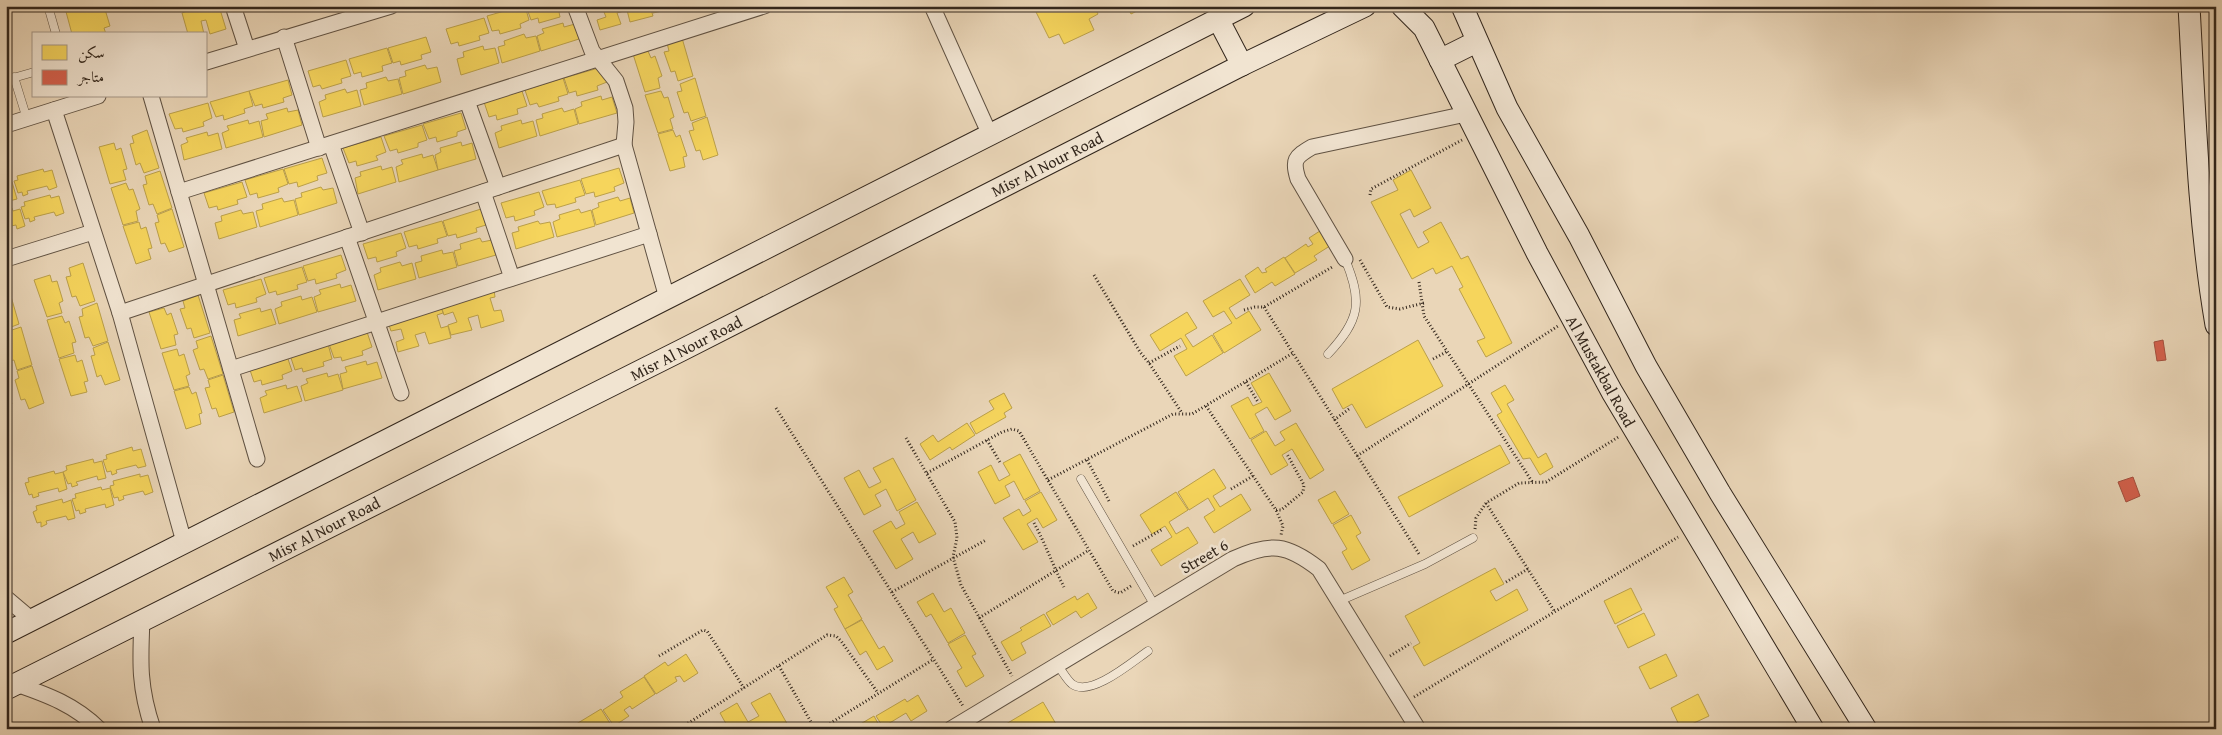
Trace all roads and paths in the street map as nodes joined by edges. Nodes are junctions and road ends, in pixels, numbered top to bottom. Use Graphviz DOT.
graph roads {
  1 [pos="48,6"];
  2 [pos="233,6"];
  3 [pos="391,6"];
  4 [pos="575,6"];
  5 [pos="764,6"];
  6 [pos="932,6"];
  7 [pos="1244,6"];
  8 [pos="1365,6"];
  9 [pos="1402,6"];
  10 [pos="1462,6"];
  11 [pos="2188,6"];
  12 [pos="1218,19"];
  13 [pos="55,32"];
  14 [pos="284,37"];
  15 [pos="1476,42"];
  16 [pos="247,49"];
  17 [pos="599,59"];
  18 [pos="1440,60"];
  19 [pos="208,61"];
  20 [pos="1242,65"];
  21 [pos="32,73"];
  22 [pos="10,79"];
  23 [pos="92,98"];
  24 [pos="152,98"];
  25 [pos="467,101"];
  26 [pos="54,110"];
  27 [pos="1466,114"];
  28 [pos="27,118"];
  29 [pos="6,125"];
  30 [pos="1476,133"];
  31 [pos="990,135"];
  32 [pos="624,145"];
  33 [pos="325,146"];
  34 [pos="498,187"];
  35 [pos="179,192"];
  36 [pos="483,192"];
  37 [pos="1370,195"];
  38 [pos="93,232"];
  39 [pos="649,234"];
  40 [pos="355,235"];
  41 [pos="1345,259"];
  42 [pos="6,260"];
  43 [pos="1094,275"];
  44 [pos="512,278"];
  45 [pos="1419,282"];
  46 [pos="206,284"];
  47 [pos="667,298"];
  48 [pos="1264,307"];
  49 [pos="1244,310"];
  50 [pos="120,313"];
  51 [pos="1572,318"];
  52 [pos="376,322"];
  53 [pos="2216,325"];
  54 [pos="1180,346"];
  55 [pos="1448,351"];
  56 [pos="1293,354"];
  57 [pos="1328,354"];
  58 [pos="1434,359"];
  59 [pos="1150,363"];
  60 [pos="230,369"];
  61 [pos="1246,382"];
  62 [pos="1469,385"];
  63 [pos="401,393"];
  64 [pos="1258,402"];
  65 [pos="1206,406"];
  66 [pos="776,408"];
  67 [pos="1350,409"];
  68 [pos="1182,414"];
  69 [pos="1334,420"];
  70 [pos="1633,428"];
  71 [pos="906,438"];
  72 [pos="987,440"];
  73 [pos="1287,454"];
  74 [pos="1357,456"];
  75 [pos="257,459"];
  76 [pos="1001,464"];
  77 [pos="926,473"];
  78 [pos="1253,476"];
  79 [pos="1081,479"];
  80 [pos="1048,480"];
  81 [pos="1532,483"];
  82 [pos="1231,489"];
  83 [pos="1486,503"];
  84 [pos="1276,510"];
  85 [pos="1034,523"];
  86 [pos="1692,528"];
  87 [pos="1163,529"];
  88 [pos="1473,538"];
  89 [pos="986,540"];
  90 [pos="184,542"];
  91 [pos="1133,546"];
  92 [pos="1278,548"];
  93 [pos="1089,550"];
  94 [pos="953,557"];
  95 [pos="1425,564"];
  96 [pos="1528,569"];
  97 [pos="1056,571"];
  98 [pos="1140,581"];
  99 [pos="1506,582"];
  100 [pos="1064,587"];
  101 [pos="892,592"];
  102 [pos="6,598"];
  103 [pos="1339,600"];
  104 [pos="1155,606"];
  105 [pos="1555,612"];
  106 [pos="979,618"];
  107 [pos="32,620"];
  108 [pos="142,620"];
  109 [pos="6,633"];
  110 [pos="1411,643"];
  111 [pos="1148,651"];
  112 [pos="660,656"];
  113 [pos="934,659"];
  114 [pos="1378,664"];
  115 [pos="1057,665"];
  116 [pos="779,666"];
  117 [pos="11,687"];
  118 [pos="744,688"];
  119 [pos="1019,688"];
  120 [pos="878,693"];
  121 [pos="1403,704"];
  122 [pos="970,717"];
  123 [pos="99,729"];
  124 [pos="153,729"];
  125 [pos="679,729"];
  126 [pos="815,729"];
  127 [pos="821,729"];
  128 [pos="951,729"];
  129 [pos="1418,729"];
  130 [pos="1813,729"];
  131 [pos="1866,729"];
  1 -- 13 [label="lane"];
  2 -- 16 [label="street"];
  3 -- 14 [label="street"];
  4 -- 17 [label="street"];
  5 -- 17 [label="street"];
  6 -- 31 [label="street"];
  7 -- 12 [label="street"];
  8 -- 20 [label="street, Misr Al Nour Road"];
  9 -- 18 [label="street, Al Mustakbal Road"];
  10 -- 15 [label="street"];
  11 -- 53 [label="street"];
  12 -- 20 [label="street"];
  12 -- 31 [label="street"];
  14 -- 16 [label="street"];
  14 -- 33 [label="street"];
  15 -- 18 [label="street"];
  15 -- 131 [label="street"];
  16 -- 19 [label="street"];
  17 -- 25 [label="street"];
  17 -- 32 [label="street"];
  18 -- 27 [label="street, Al Mustakbal Road"];
  20 -- 108 [label="street, Misr Al Nour Road"];
  21 -- 22 [label="lane"];
  22 -- 28 [label="lane"];
  23 -- 26 [label="street"];
  24 -- 35 [label="street"];
  25 -- 33 [label="street"];
  25 -- 34 [label="street"];
  26 -- 28 [label="street"];
  26 -- 38 [label="street"];
  27 -- 30 [label="street, Al Mustakbal Road"];
  27 -- 41 [label="street"];
  28 -- 29 [label="street"];
  30 -- 37 [label="path"];
  30 -- 51 [label="street, Al Mustakbal Road"];
  31 -- 47 [label="street"];
  32 -- 34 [label="street"];
  32 -- 39 [label="street"];
  33 -- 35 [label="street"];
  33 -- 40 [label="street"];
  34 -- 36 [label="street"];
  35 -- 46 [label="street"];
  36 -- 40 [label="street"];
  36 -- 44 [label="street"];
  38 -- 42 [label="street"];
  38 -- 50 [label="street"];
  39 -- 44 [label="street"];
  39 -- 47 [label="street"];
  40 -- 46 [label="street"];
  40 -- 52 [label="street"];
  41 -- 48 [label="path"];
  41 -- 57 [label="lane"];
  43 -- 59 [label="path"];
  44 -- 52 [label="street"];
  45 -- 55 [label="path"];
  46 -- 50 [label="street"];
  46 -- 60 [label="street"];
  47 -- 90 [label="street"];
  48 -- 49 [label="path"];
  48 -- 56 [label="path"];
  50 -- 90 [label="street"];
  51 -- 62 [label="path"];
  51 -- 70 [label="street, Al Mustakbal Road"];
  52 -- 60 [label="street"];
  52 -- 63 [label="street"];
  54 -- 59 [label="path"];
  55 -- 58 [label="path"];
  55 -- 62 [label="path"];
  56 -- 61 [label="path"];
  56 -- 69 [label="path"];
  59 -- 68 [label="path"];
  60 -- 75 [label="street"];
  61 -- 64 [label="path"];
  61 -- 65 [label="path"];
  62 -- 74 [label="path"];
  62 -- 81 [label="path"];
  65 -- 68 [label="path"];
  65 -- 78 [label="path"];
  66 -- 101 [label="path"];
  67 -- 69 [label="path"];
  68 -- 80 [label="path"];
  69 -- 74 [label="path"];
  70 -- 81 [label="path"];
  70 -- 86 [label="street, Al Mustakbal Road"];
  71 -- 77 [label="path"];
  72 -- 76 [label="path"];
  72 -- 77 [label="path"];
  72 -- 80 [label="path"];
  73 -- 84 [label="path"];
  74 -- 95 [label="path"];
  77 -- 94 [label="path"];
  78 -- 82 [label="path"];
  78 -- 84 [label="path"];
  79 -- 98 [label="lane"];
  80 -- 93 [label="path"];
  81 -- 83 [label="path"];
  83 -- 88 [label="path"];
  83 -- 96 [label="path"];
  84 -- 92 [label="path"];
  85 -- 97 [label="path"];
  86 -- 105 [label="path"];
  86 -- 130 [label="street, Al Mustakbal Road"];
  87 -- 91 [label="path"];
  88 -- 95 [label="lane"];
  89 -- 94 [label="path"];
  90 -- 107 [label="street"];
  92 -- 103 [label="street, Street 6"];
  92 -- 104 [label="street, Street 6"];
  93 -- 97 [label="path"];
  93 -- 98 [label="path"];
  94 -- 101 [label="path"];
  94 -- 106 [label="path"];
  95 -- 103 [label="lane"];
  96 -- 99 [label="path"];
  96 -- 105 [label="path"];
  97 -- 100 [label="path"];
  97 -- 106 [label="path"];
  98 -- 104 [label="lane"];
  101 -- 113 [label="path"];
  102 -- 107 [label="street"];
  103 -- 114 [label="street, Street 6"];
  104 -- 115 [label="street, Street 6"];
  105 -- 121 [label="path"];
  106 -- 119 [label="path"];
  107 -- 109 [label="street"];
  108 -- 117 [label="street, Misr Al Nour Road"];
  108 -- 124 [label="street"];
  110 -- 114 [label="path"];
  111 -- 115 [label="lane"];
  112 -- 118 [label="path"];
  113 -- 120 [label="path"];
  113 -- 122 [label="path"];
  114 -- 121 [label="street, Street 6"];
  115 -- 119 [label="street, Street 6"];
  116 -- 118 [label="path"];
  116 -- 120 [label="path"];
  116 -- 126 [label="path"];
  117 -- 123 [label="street"];
  118 -- 125 [label="path"];
  119 -- 122 [label="street, Street 6"];
  120 -- 127 [label="path"];
  121 -- 129 [label="street, Street 6"];
  122 -- 128 [label="street, Street 6"];
}
